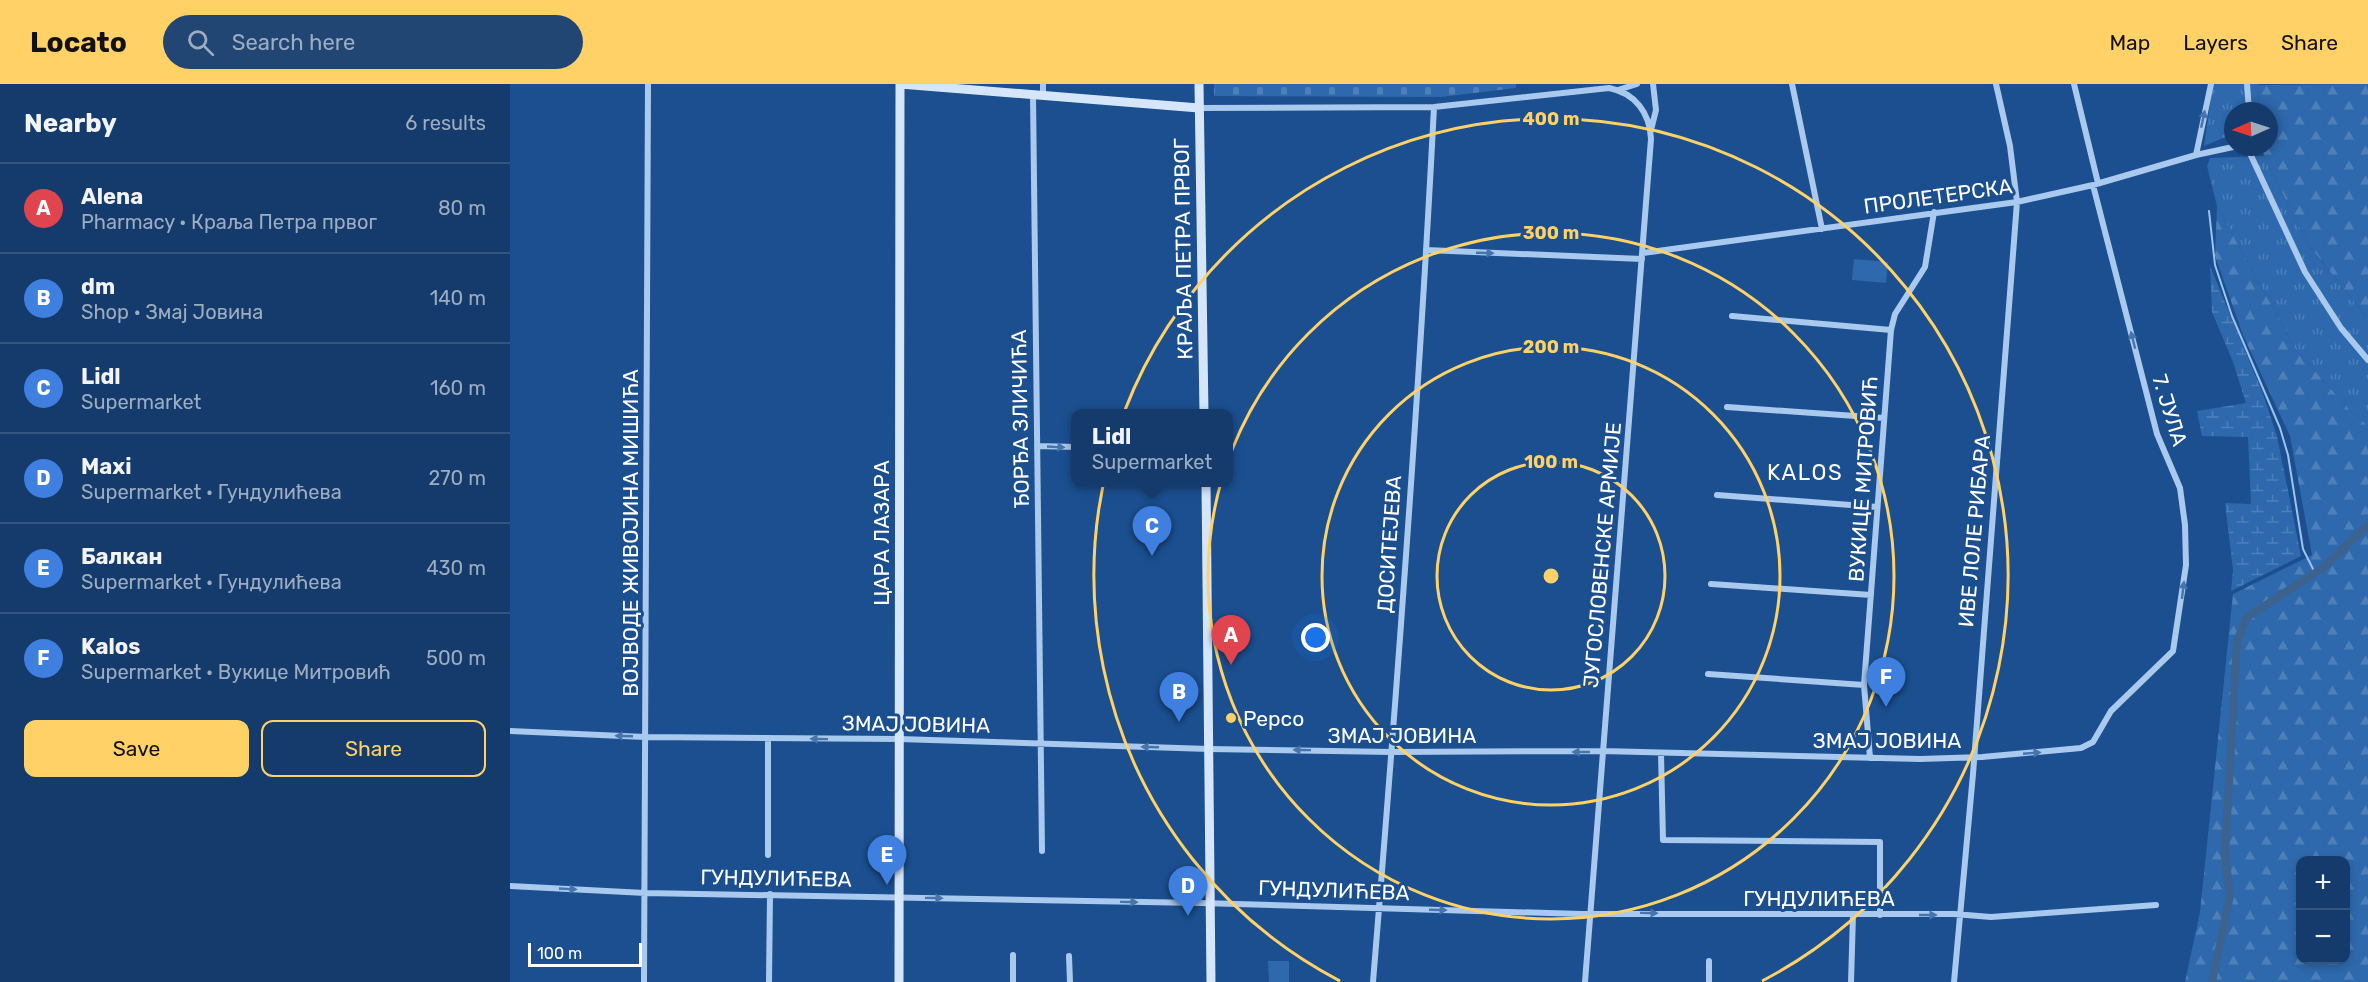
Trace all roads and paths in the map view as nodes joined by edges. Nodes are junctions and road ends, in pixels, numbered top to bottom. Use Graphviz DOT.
graph roads {
  1 [pos="648,84"];
  2 [pos="899,84"];
  3 [pos="1043,84"];
  4 [pos="1199,84"];
  5 [pos="1637,84"];
  6 [pos="1653,84"];
  7 [pos="1792,84"];
  8 [pos="1996,84"];
  9 [pos="2074,84"];
  10 [pos="2211,84"];
  11 [pos="2247,84"];
  12 [pos="1617,90"];
  13 [pos="1038,95"];
  14 [pos="2248,102"];
  15 [pos="1434,107"];
  16 [pos="1199,108"];
  17 [pos="1651,130"];
  18 [pos="2224,149"];
  19 [pos="2196,155"];
  20 [pos="2251,156"];
  21 [pos="2095,184"];
  22 [pos="2017,202"];
  23 [pos="1934,212"];
  24 [pos="1821,228"];
  25 [pos="1426,250"];
  26 [pos="1642,256"];
  27 [pos="1732,316"];
  28 [pos="1891,330"];
  29 [pos="2368,360"];
  30 [pos="1727,407"];
  31 [pos="1204,409"];
  32 [pos="1884,418"];
  33 [pos="1037,446"];
  34 [pos="1071,447"];
  35 [pos="1206,487"];
  36 [pos="1717,495"];
  37 [pos="1877,507"];
  38 [pos="1711,584"];
  39 [pos="1871,595"];
  40 [pos="2175,648"];
  41 [pos="1708,674"];
  42 [pos="1864,685"];
  43 [pos="510,731"];
  44 [pos="645,736"];
  45 [pos="768,738"];
  46 [pos="899,739"];
  47 [pos="1042,743"];
  48 [pos="1209,749"];
  49 [pos="1392,752"];
  50 [pos="1602,752"];
  51 [pos="1661,754"];
  52 [pos="1973,757"];
  53 [pos="1870,758"];
  54 [pos="1042,851"];
  55 [pos="768,855"];
  56 [pos="510,886"];
  57 [pos="645,893"];
  58 [pos="770,894"];
  59 [pos="900,898"];
  60 [pos="1210,903"];
  61 [pos="2156,905"];
  62 [pos="1379,908"];
  63 [pos="1591,913"];
  64 [pos="1852,915"];
  65 [pos="1880,915"];
  66 [pos="1959,915"];
  67 [pos="1013,955"];
  68 [pos="1069,956"];
  69 [pos="1709,961"];
  70 [pos="644,982"];
  71 [pos="769,982"];
  72 [pos="899,982"];
  73 [pos="1013,982"];
  74 [pos="1070,982"];
  75 [pos="1211,982"];
  76 [pos="1373,982"];
  77 [pos="1585,982"];
  78 [pos="1709,982"];
  79 [pos="1851,982"];
  80 [pos="1954,982"];
  1 -- 44 [label="street, ВОЈВОДЕ ЖИВОЈИНА МИШИЋА"];
  2 -- 13 [label="street"];
  2 -- 46 [label="street, ЦАРА ЛАЗАРА"];
  3 -- 13 [label="street, ЂОРЂА ЗЛИЧИЋА"];
  4 -- 16 [label="street, КРАЉА ПЕТРА ПРВОГ"];
  5 -- 12 [label="street"];
  6 -- 17 [label="street, ЈУГОСЛОВЕНСКЕ АРМИЈЕ"];
  7 -- 24 [label="street"];
  8 -- 22 [label="street, ИВЕ ЛОЛЕ РИБАРА"];
  9 -- 21 [label="street, 7. ЈУЛА"];
  19 -- 10 [label="street, one-way"];
  11 -- 14 [label="street"];
  12 -- 15 [label="street"];
  12 -- 17 [label="street"];
  13 -- 16 [label="street"];
  13 -- 33 [label="street, ЂОРЂА ЗЛИЧИЋА"];
  15 -- 16 [label="street"];
  15 -- 25 [label="street, ДОСИТЕЈЕВА"];
  16 -- 31 [label="street, КРАЉА ПЕТРА ПРВОГ"];
  17 -- 26 [label="street, ЈУГОСЛОВЕНСКЕ АРМИЈЕ"];
  18 -- 19 [label="street, ПРОЛЕТЕРСКА"];
  19 -- 21 [label="street, ПРОЛЕТЕРСКА"];
  20 -- 29 [label="street"];
  21 -- 22 [label="street, ПРОЛЕТЕРСКА"];
  40 -- 21 [label="street, 7. ЈУЛА, one-way"];
  22 -- 23 [label="street, ПРОЛЕТЕРСКА"];
  22 -- 52 [label="street, ИВЕ ЛОЛЕ РИБАРА"];
  23 -- 24 [label="street, ПРОЛЕТЕРСКА"];
  23 -- 28 [label="street, ВУКИЦЕ МИТРОВИЋ"];
  24 -- 26 [label="street, ПРОЛЕТЕРСКА"];
  25 -- 26 [label="street, ПРОЛЕТЕРСКА, one-way"];
  25 -- 49 [label="street, ДОСИТЕЈЕВА"];
  26 -- 50 [label="street, ЈУГОСЛОВЕНСКЕ АРМИЈЕ"];
  27 -- 28 [label="street"];
  28 -- 32 [label="street, ВУКИЦЕ МИТРОВИЋ"];
  30 -- 32 [label="street"];
  32 -- 37 [label="street, ВУКИЦЕ МИТРОВИЋ"];
  33 -- 34 [label="street, one-way"];
  33 -- 47 [label="street, ЂОРЂА ЗЛИЧИЋА"];
  35 -- 48 [label="street"];
  36 -- 37 [label="street"];
  37 -- 39 [label="street, ВУКИЦЕ МИТРОВИЋ"];
  38 -- 39 [label="street"];
  39 -- 42 [label="street, ВУКИЦЕ МИТРОВИЋ"];
  52 -- 40 [label="street, ЗМАЈ ЈОВИНА, one-way"];
  41 -- 42 [label="street"];
  42 -- 53 [label="street, ВУКИЦЕ МИТРОВИЋ"];
  44 -- 43 [label="street, ЗМАЈ ЈОВИНА, one-way"];
  44 -- 45 [label="street, ЗМАЈ ЈОВИНА"];
  44 -- 57 [label="street, ВОЈВОДЕ ЖИВОЈИНА МИШИЋА"];
  46 -- 45 [label="street, ЗМАЈ ЈОВИНА, one-way"];
  45 -- 55 [label="street"];
  46 -- 47 [label="street, ЗМАЈ ЈОВИНА"];
  46 -- 59 [label="street, ЦАРА ЛАЗАРА"];
  48 -- 47 [label="street, ЗМАЈ ЈОВИНА, one-way"];
  47 -- 54 [label="street, ЂОРЂА ЗЛИЧИЋА"];
  49 -- 48 [label="street, ЗМАЈ ЈОВИНА, one-way"];
  48 -- 60 [label="street"];
  50 -- 49 [label="street, ЗМАЈ ЈОВИНА, one-way"];
  49 -- 62 [label="street, ДОСИТЕЈЕВА"];
  50 -- 51 [label="street, ЗМАЈ ЈОВИНА"];
  50 -- 63 [label="street, ЈУГОСЛОВЕНСКЕ АРМИЈЕ"];
  51 -- 53 [label="street, ЗМАЈ ЈОВИНА"];
  51 -- 65 [label="street"];
  52 -- 53 [label="street, ЗМАЈ ЈОВИНА"];
  52 -- 66 [label="street, ИВЕ ЛОЛЕ РИБАРА"];
  56 -- 57 [label="street, ГУНДУЛИЋЕВА, one-way"];
  57 -- 58 [label="street, ГУНДУЛИЋЕВА"];
  57 -- 70 [label="street, ВОЈВОДЕ ЖИВОЈИНА МИШИЋА"];
  58 -- 59 [label="street, ГУНДУЛИЋЕВА"];
  58 -- 71 [label="street"];
  59 -- 60 [label="street, ГУНДУЛИЋЕВА, one-way"];
  59 -- 72 [label="street, ЦАРА ЛАЗАРА"];
  60 -- 62 [label="street, ГУНДУЛИЋЕВА"];
  60 -- 75 [label="street"];
  61 -- 66 [label="street, ГУНДУЛИЋЕВА"];
  62 -- 63 [label="street, ГУНДУЛИЋЕВА, one-way"];
  62 -- 76 [label="street, ДОСИТЕЈЕВА"];
  63 -- 64 [label="street, ГУНДУЛИЋЕВА, one-way"];
  63 -- 77 [label="street, ЈУГОСЛОВЕНСКЕ АРМИЈЕ"];
  64 -- 65 [label="street, ГУНДУЛИЋЕВА"];
  64 -- 79 [label="street"];
  65 -- 66 [label="street, ГУНДУЛИЋЕВА, one-way"];
  66 -- 80 [label="street, ИВЕ ЛОЛЕ РИБАРА"];
  67 -- 73 [label="street"];
  68 -- 74 [label="street"];
  69 -- 78 [label="street"];
}
